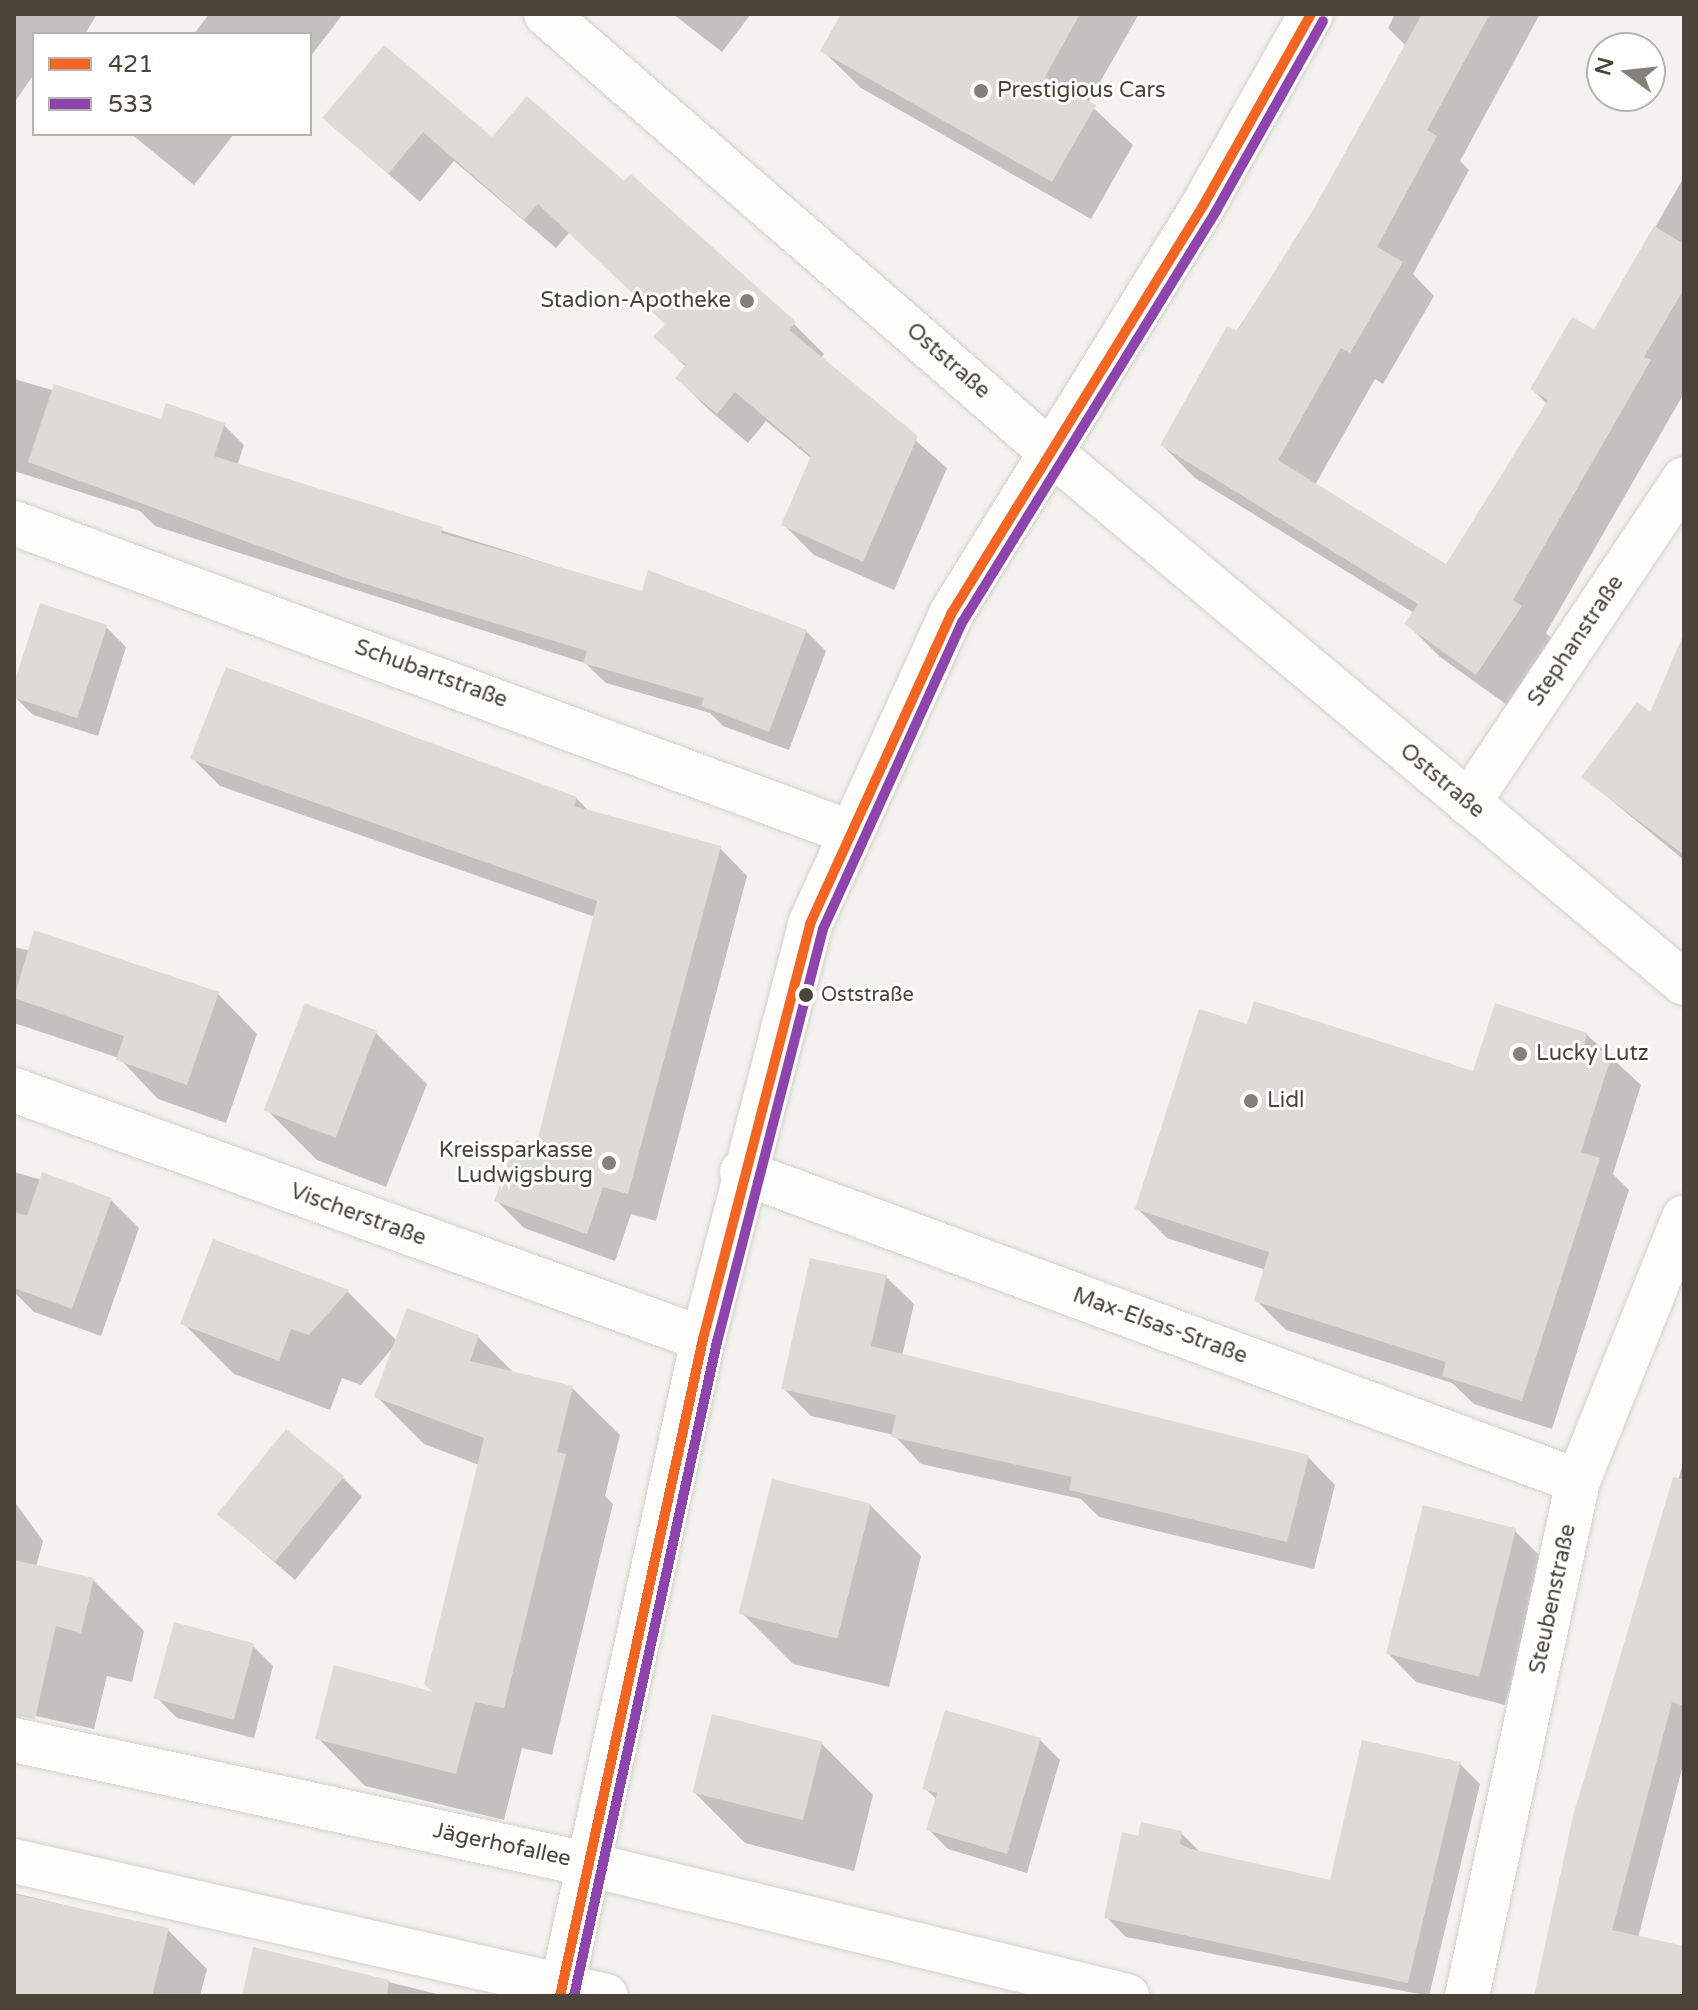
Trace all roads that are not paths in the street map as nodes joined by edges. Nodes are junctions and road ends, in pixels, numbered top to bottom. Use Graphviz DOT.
graph roads {
  1 [pos="546,14"];
  2 [pos="1311,14"];
  3 [pos="1047,449"];
  4 [pos="1684,479"];
  5 [pos="14,523"];
  6 [pos="1468,803"];
  7 [pos="846,831"];
  8 [pos="1684,983"];
  9 [pos="14,1090"];
  10 [pos="742,1172"];
  11 [pos="1684,1217"];
  12 [pos="703,1339"];
  13 [pos="1578,1481"];
  14 [pos="14,1740"];
  15 [pos="14,1861"];
  16 [pos="591,1865"];
  17 [pos="561,1991"];
  18 [pos="606,1996"];
  19 [pos="1127,1996"];
  20 [pos="1467,1996"];
  1 -- 3 [label="street, Oststraße"];
  2 -- 3 [label="street"];
  3 -- 6 [label="street, Oststraße"];
  3 -- 7 [label="street"];
  4 -- 6 [label="street, Stephanstraße"];
  5 -- 7 [label="street, Schubartstraße"];
  6 -- 8 [label="street, Oststraße"];
  7 -- 10 [label="street"];
  9 -- 12 [label="street, Vischerstraße"];
  10 -- 12 [label="street"];
  10 -- 13 [label="street, Max-Elsas-Straße"];
  11 -- 13 [label="street, Steubenstraße"];
  12 -- 16 [label="street"];
  13 -- 20 [label="street, Steubenstraße"];
  14 -- 16 [label="street, Jägerhofallee"];
  15 -- 17 [label="street"];
  16 -- 17 [label="street"];
  16 -- 19 [label="street, Jägerhofallee"];
  17 -- 18 [label="street"];
}
